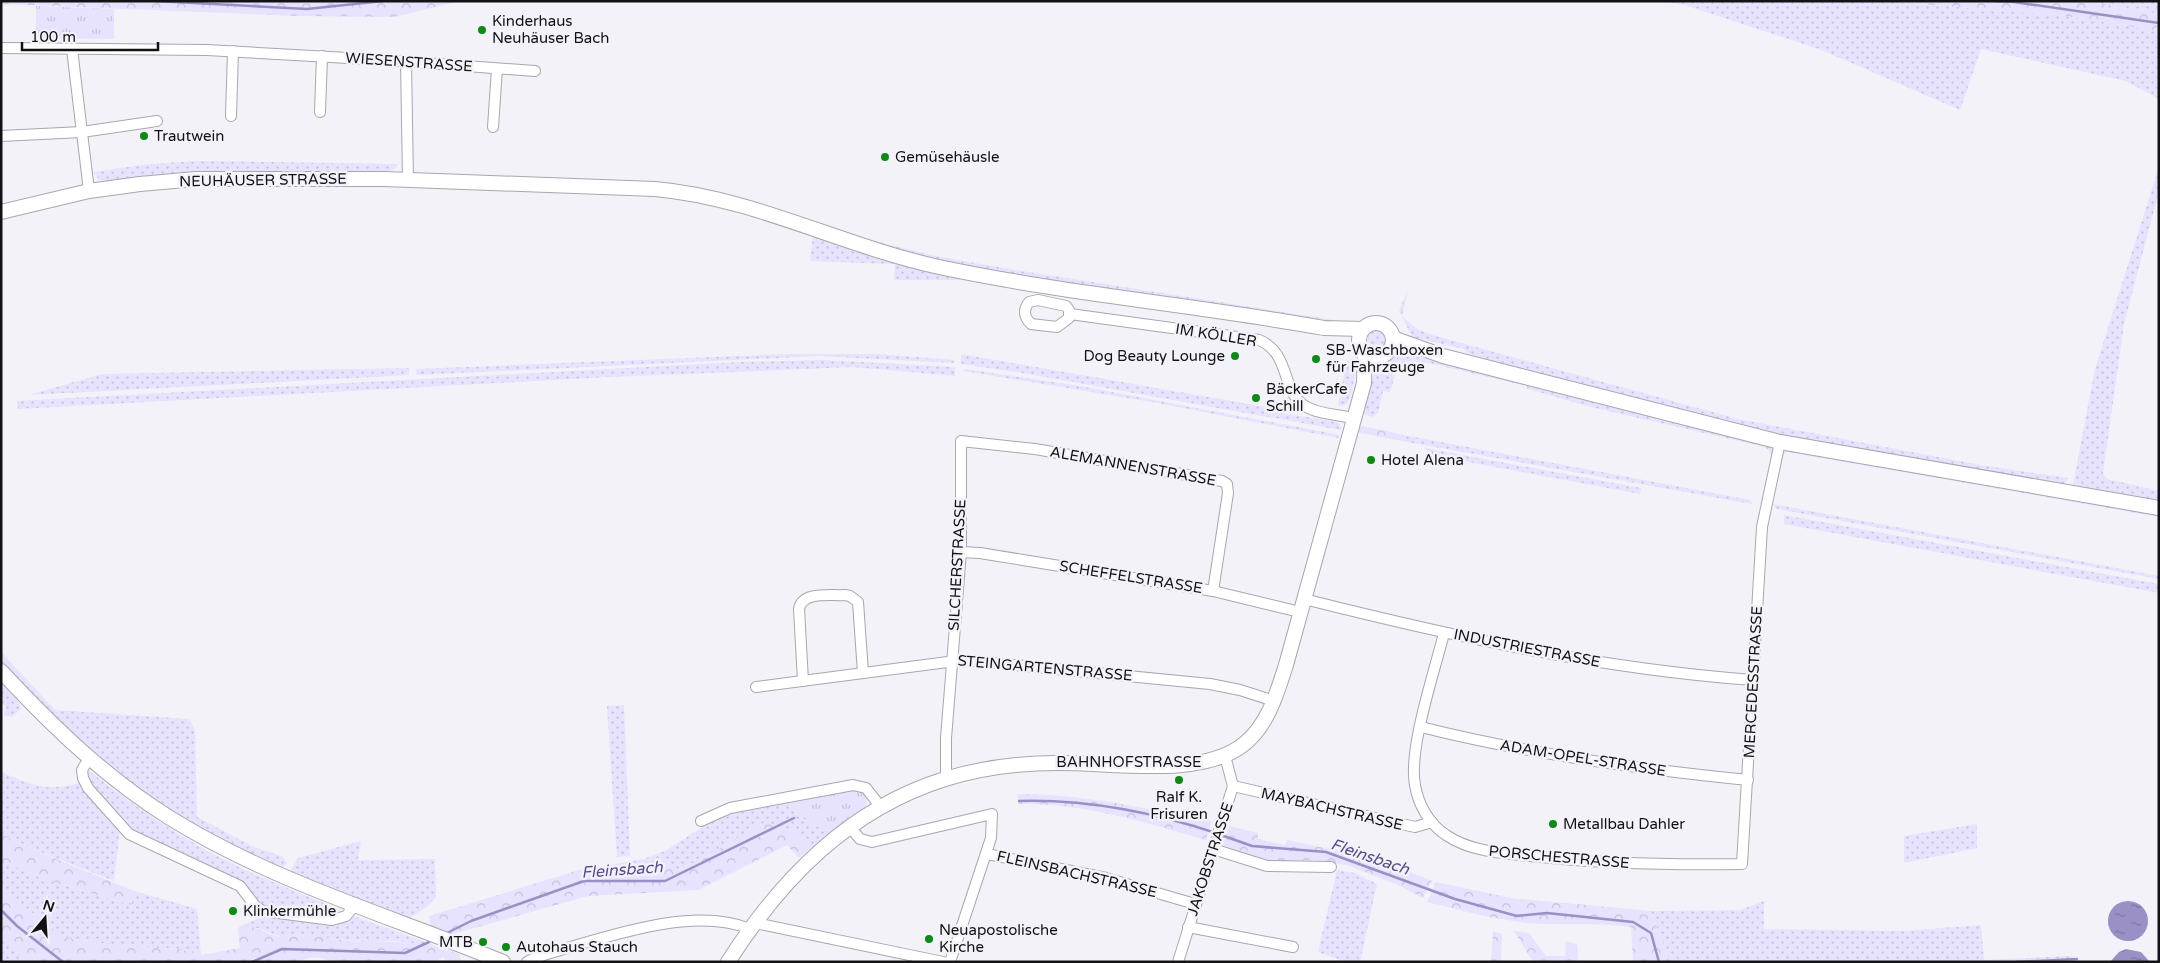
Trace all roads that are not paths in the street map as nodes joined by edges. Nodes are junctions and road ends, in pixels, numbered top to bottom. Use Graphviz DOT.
graph roads {
  1 [pos="1,48"];
  2 [pos="72,49"];
  3 [pos="233,51"];
  4 [pos="322,56"];
  5 [pos="406,61"];
  6 [pos="497,69"];
  7 [pos="535,71"];
  8 [pos="320,112"];
  9 [pos="231,116"];
  10 [pos="157,121"];
  11 [pos="493,127"];
  12 [pos="82,132"];
  13 [pos="1,136"];
  14 [pos="408,180"];
  15 [pos="89,191"];
  16 [pos="1,212"];
  17 [pos="1070,314"];
  18 [pos="1324,328"];
  19 [pos="1364,329"];
  20 [pos="1377,348"];
  21 [pos="1354,418"];
  22 [pos="961,441"];
  23 [pos="1780,442"];
  24 [pos="2159,508"];
  25 [pos="961,552"];
  26 [pos="1212,591"];
  27 [pos="1302,605"];
  28 [pos="1444,633"];
  29 [pos="953,660"];
  30 [pos="1,671"];
  31 [pos="863,673"];
  32 [pos="1753,680"];
  33 [pos="802,681"];
  34 [pos="756,687"];
  35 [pos="1274,701"];
  36 [pos="1421,727"];
  37 [pos="1225,756"];
  38 [pos="89,758"];
  39 [pos="946,779"];
  40 [pos="1748,780"];
  41 [pos="1233,786"];
  42 [pos="880,806"];
  43 [pos="702,821"];
  44 [pos="1432,822"];
  45 [pos="849,826"];
  46 [pos="1213,847"];
  47 [pos="986,854"];
  48 [pos="1742,864"];
  49 [pos="1331,867"];
  50 [pos="1195,904"];
  51 [pos="355,906"];
  52 [pos="752,926"];
  53 [pos="1188,927"];
  54 [pos="1293,946"];
  55 [pos="504,962"];
  56 [pos="527,962"];
  57 [pos="728,962"];
  58 [pos="943,962"];
  59 [pos="950,962"];
  60 [pos="1178,962"];
  1 -- 2 [label="street, WIESENSTRASSE"];
  2 -- 3 [label="street, WIESENSTRASSE"];
  2 -- 12 [label="street"];
  3 -- 4 [label="street, WIESENSTRASSE"];
  3 -- 9 [label="street"];
  4 -- 5 [label="street, WIESENSTRASSE"];
  4 -- 8 [label="street"];
  5 -- 6 [label="street, WIESENSTRASSE"];
  5 -- 14 [label="street"];
  6 -- 7 [label="street, WIESENSTRASSE"];
  6 -- 11 [label="street"];
  10 -- 12 [label="street"];
  12 -- 13 [label="street"];
  12 -- 15 [label="street"];
  14 -- 15 [label="main road, NEUHÄUSER STRASSE"];
  14 -- 18 [label="main road, NEUHÄUSER STRASSE"];
  15 -- 16 [label="main road, NEUHÄUSER STRASSE"];
  17 -- 21 [label="street, IM KÖLLER"];
  18 -- 19 [label="main road"];
  18 -- 20 [label="main road"];
  19 -- 20 [label="main road, BAHNHOFSTRASSE"];
  19 -- 20 [label="main road"];
  20 -- 21 [label="main road, BAHNHOFSTRASSE"];
  20 -- 23 [label="main road"];
  21 -- 27 [label="main road, BAHNHOFSTRASSE"];
  22 -- 25 [label="street, SILCHERSTRASSE"];
  22 -- 26 [label="street, ALEMANNENSTRASSE"];
  23 -- 24 [label="main road"];
  23 -- 32 [label="street, MERCEDESSTRASSE"];
  25 -- 26 [label="street, SCHEFFELSTRASSE"];
  25 -- 29 [label="street, SILCHERSTRASSE"];
  26 -- 27 [label="street, SCHEFFELSTRASSE"];
  27 -- 28 [label="street, INDUSTRIESTRASSE"];
  27 -- 35 [label="main road, BAHNHOFSTRASSE"];
  28 -- 32 [label="street, INDUSTRIESTRASSE"];
  28 -- 36 [label="street, PORSCHESTRASSE"];
  29 -- 31 [label="street, STEINGARTENSTRASSE"];
  29 -- 35 [label="street, STEINGARTENSTRASSE"];
  29 -- 39 [label="street, SILCHERSTRASSE"];
  30 -- 38 [label="main road"];
  31 -- 33 [label="street, STEINGARTENSTRASSE"];
  31 -- 33 [label="street"];
  32 -- 40 [label="street, MERCEDESSTRASSE"];
  33 -- 34 [label="street, STEINGARTENSTRASSE"];
  35 -- 37 [label="main road, BAHNHOFSTRASSE"];
  36 -- 40 [label="street, ADAM-OPEL-STRASSE"];
  36 -- 44 [label="street, PORSCHESTRASSE"];
  37 -- 39 [label="main road, BAHNHOFSTRASSE"];
  37 -- 41 [label="street, JAKOBSTRASSE"];
  38 -- 51 [label="main road"];
  38 -- 51 [label="street"];
  39 -- 42 [label="main road, BAHNHOFSTRASSE"];
  40 -- 48 [label="street, MERCEDESSTRASSE"];
  41 -- 44 [label="street, MAYBACHSTRASSE"];
  41 -- 46 [label="street, JAKOBSTRASSE"];
  42 -- 43 [label="street"];
  42 -- 45 [label="main road, BAHNHOFSTRASSE"];
  44 -- 48 [label="street, PORSCHESTRASSE"];
  45 -- 47 [label="street"];
  45 -- 52 [label="main road, BAHNHOFSTRASSE"];
  46 -- 49 [label="street"];
  46 -- 50 [label="street, JAKOBSTRASSE"];
  47 -- 50 [label="street, FLEINSBACHSTRASSE"];
  47 -- 59 [label="street"];
  50 -- 53 [label="street, JAKOBSTRASSE"];
  51 -- 55 [label="main road"];
  52 -- 56 [label="street"];
  52 -- 57 [label="main road, BAHNHOFSTRASSE"];
  52 -- 58 [label="street"];
  53 -- 54 [label="street"];
  53 -- 60 [label="street, JAKOBSTRASSE"];
}
